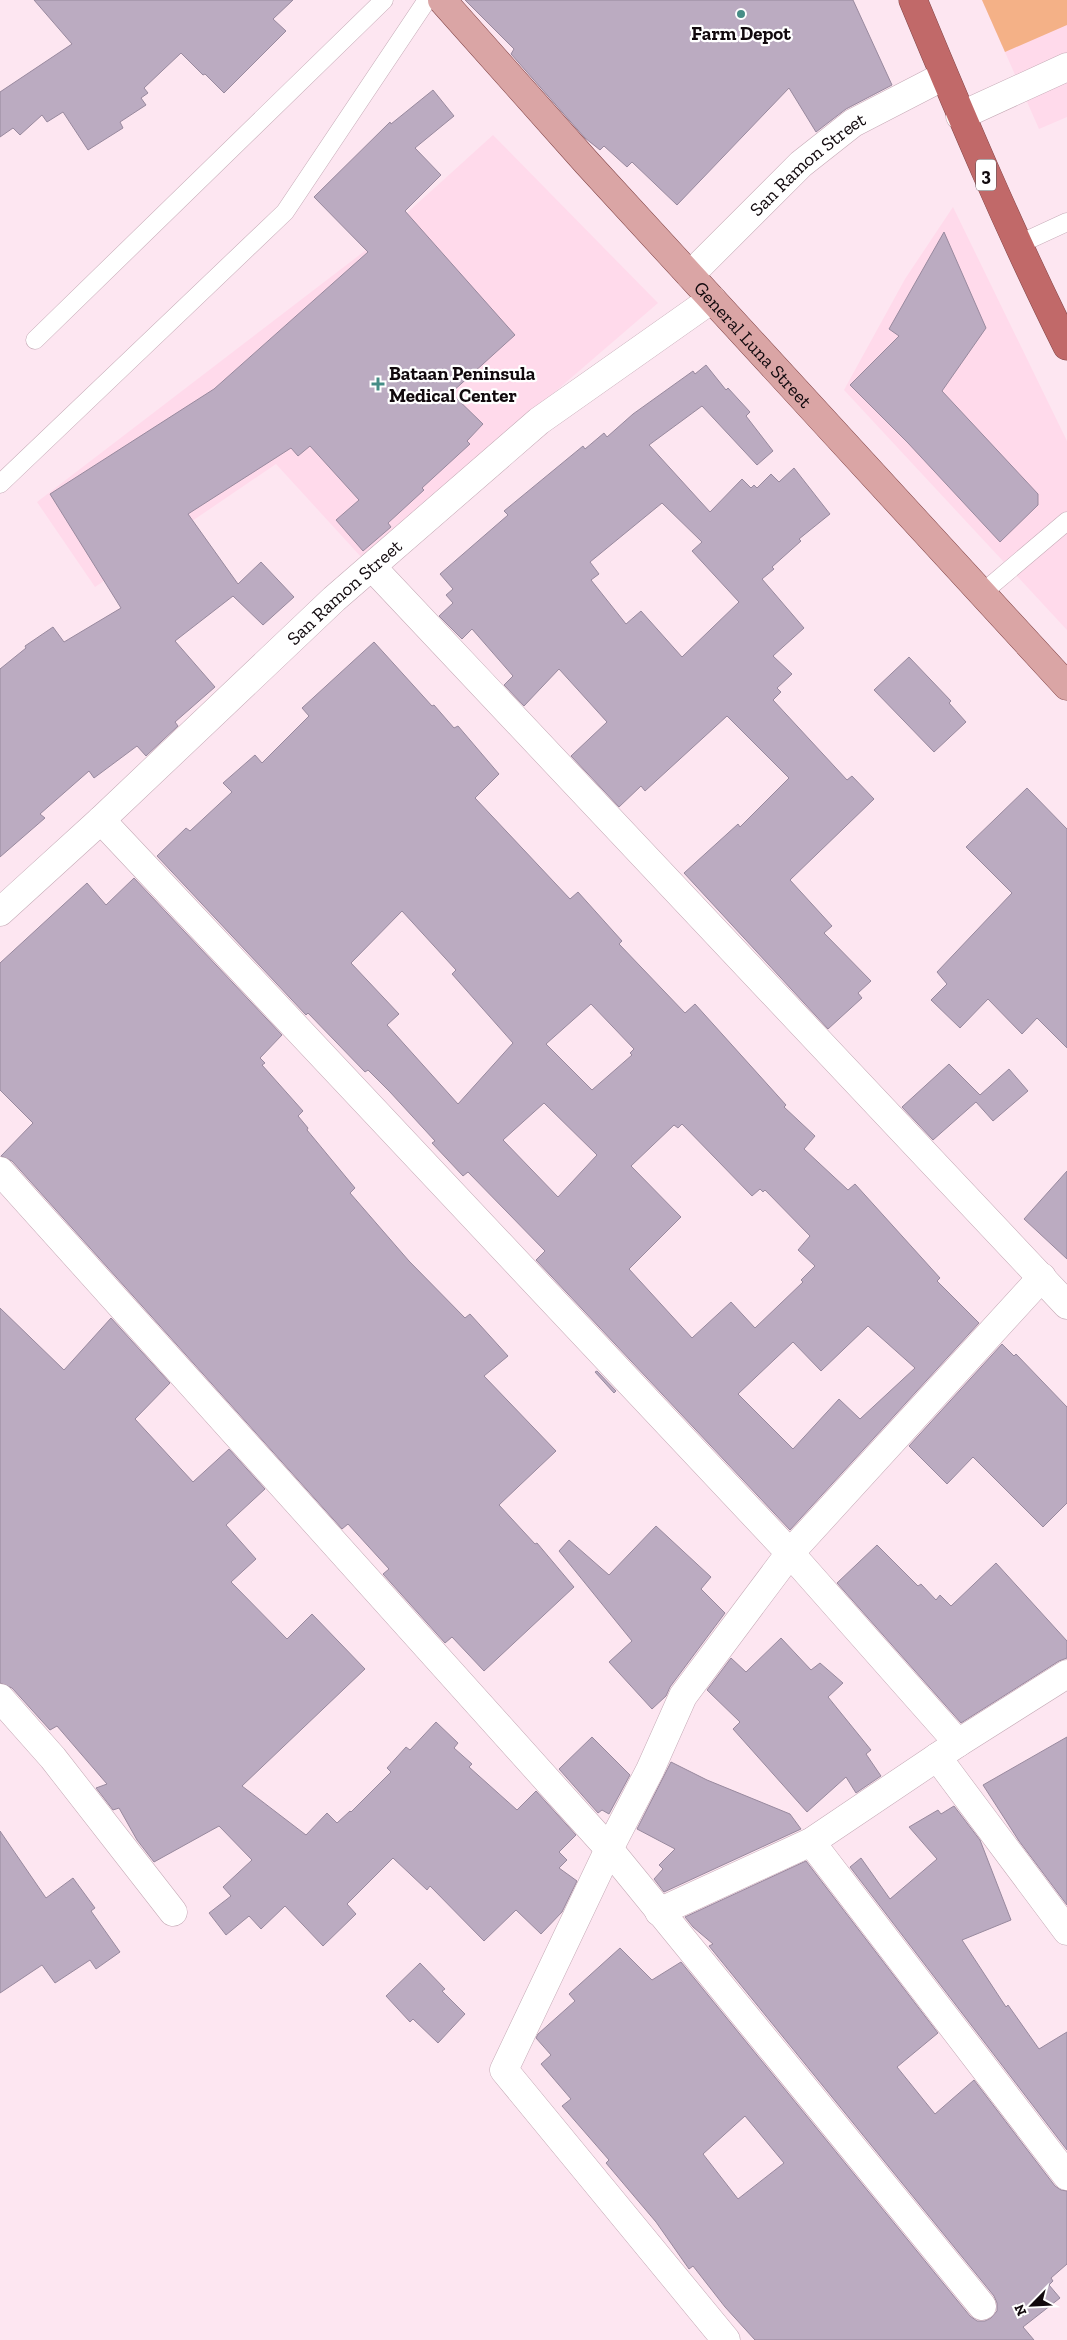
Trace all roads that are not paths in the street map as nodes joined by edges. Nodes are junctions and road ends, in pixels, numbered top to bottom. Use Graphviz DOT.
graph roads {
  1 [pos="384,0"];
  2 [pos="427,0"];
  3 [pos="442,0"];
  4 [pos="913,0"];
  5 [pos="1067,67"];
  6 [pos="944,76"];
  7 [pos="960,116"];
  8 [pos="1067,222"];
  9 [pos="1017,245"];
  10 [pos="690,275"];
  11 [pos="712,299"];
  12 [pos="35,340"];
  13 [pos="1067,346"];
  14 [pos="0,484"];
  15 [pos="1067,521"];
  16 [pos="372,567"];
  17 [pos="981,594"];
  18 [pos="1067,686"];
  19 [pos="101,820"];
  20 [pos="0,912"];
  21 [pos="0,1171"];
  22 [pos="1042,1277"];
  23 [pos="1067,1305"];
  24 [pos="790,1553"];
  25 [pos="1067,1674"];
  26 [pos="0,1698"];
  27 [pos="947,1750"];
  28 [pos="811,1842"];
  29 [pos="609,1850"];
  30 [pos="172,1912"];
  31 [pos="659,1912"];
  32 [pos="1067,1931"];
  33 [pos="1067,2176"];
  34 [pos="982,2306"];
  35 [pos="726,2340"];
  1 -- 12 [label="lane"];
  2 -- 14 [label="lane"];
  3 -- 10 [label="main road, General Luna Street"];
  4 -- 6 [label="highway, 3"];
  5 -- 7 [label="street"];
  6 -- 7 [label="highway, 3"];
  6 -- 10 [label="street, San Ramon Street"];
  7 -- 9 [label="highway, 3"];
  8 -- 9 [label="lane"];
  9 -- 13 [label="highway, 3"];
  10 -- 11 [label="main road, General Luna Street"];
  11 -- 16 [label="street, San Ramon Street"];
  11 -- 17 [label="main road, General Luna Street"];
  15 -- 17 [label="lane"];
  16 -- 19 [label="street, San Ramon Street"];
  16 -- 22 [label="street"];
  17 -- 18 [label="main road, General Luna Street"];
  19 -- 20 [label="street, San Ramon Street"];
  19 -- 24 [label="street"];
  21 -- 29 [label="street"];
  22 -- 23 [label="street"];
  22 -- 24 [label="street"];
  24 -- 27 [label="street"];
  24 -- 29 [label="street"];
  25 -- 27 [label="street"];
  26 -- 30 [label="street"];
  27 -- 28 [label="street"];
  27 -- 32 [label="street"];
  28 -- 31 [label="street"];
  28 -- 33 [label="street"];
  29 -- 31 [label="street"];
  29 -- 35 [label="street"];
  31 -- 34 [label="street"];
}
